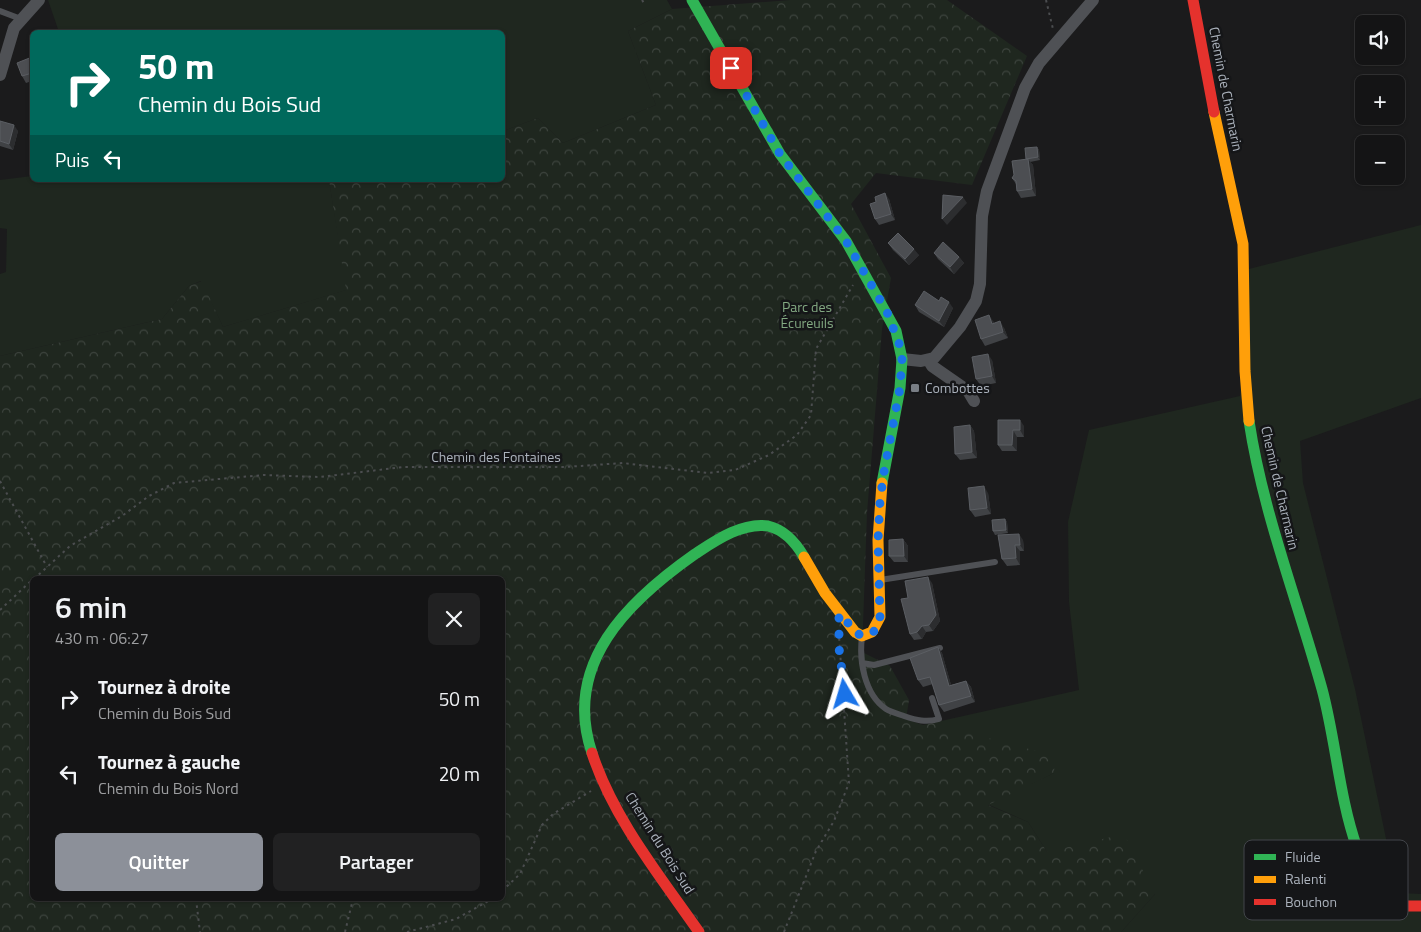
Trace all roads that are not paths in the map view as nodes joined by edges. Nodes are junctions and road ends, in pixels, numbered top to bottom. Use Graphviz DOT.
graph roads {
  1 [pos="39,0"];
  2 [pos="692,0"];
  3 [pos="1093,0"];
  4 [pos="1193,0"];
  5 [pos="0,10"];
  6 [pos="21,19"];
  7 [pos="0,75"];
  8 [pos="902,359"];
  9 [pos="929,361"];
  10 [pos="974,401"];
  11 [pos="995,562"];
  12 [pos="879,580"];
  13 [pos="859,634"];
  14 [pos="940,648"];
  15 [pos="862,663"];
  16 [pos="932,698"];
  17 [pos="1355,840"];
  18 [pos="1408,906"];
  19 [pos="1421,906"];
  20 [pos="700,932"];
  1 -- 6 [label="street"];
  2 -- 8 [label="street"];
  3 -- 9 [label="street"];
  4 -- 17 [label="street, Chemin de Charmarin"];
  5 -- 6 [label="lane"];
  6 -- 7 [label="street"];
  8 -- 9 [label="street"];
  8 -- 12 [label="street"];
  9 -- 10 [label="street"];
  11 -- 12 [label="lane"];
  12 -- 13 [label="street"];
  13 -- 15 [label="lane"];
  13 -- 20 [label="street, Chemin du Bois Sud"];
  14 -- 15 [label="lane"];
  15 -- 16 [label="lane"];
  18 -- 19 [label="street, Chemin de Charmarin"];
}
